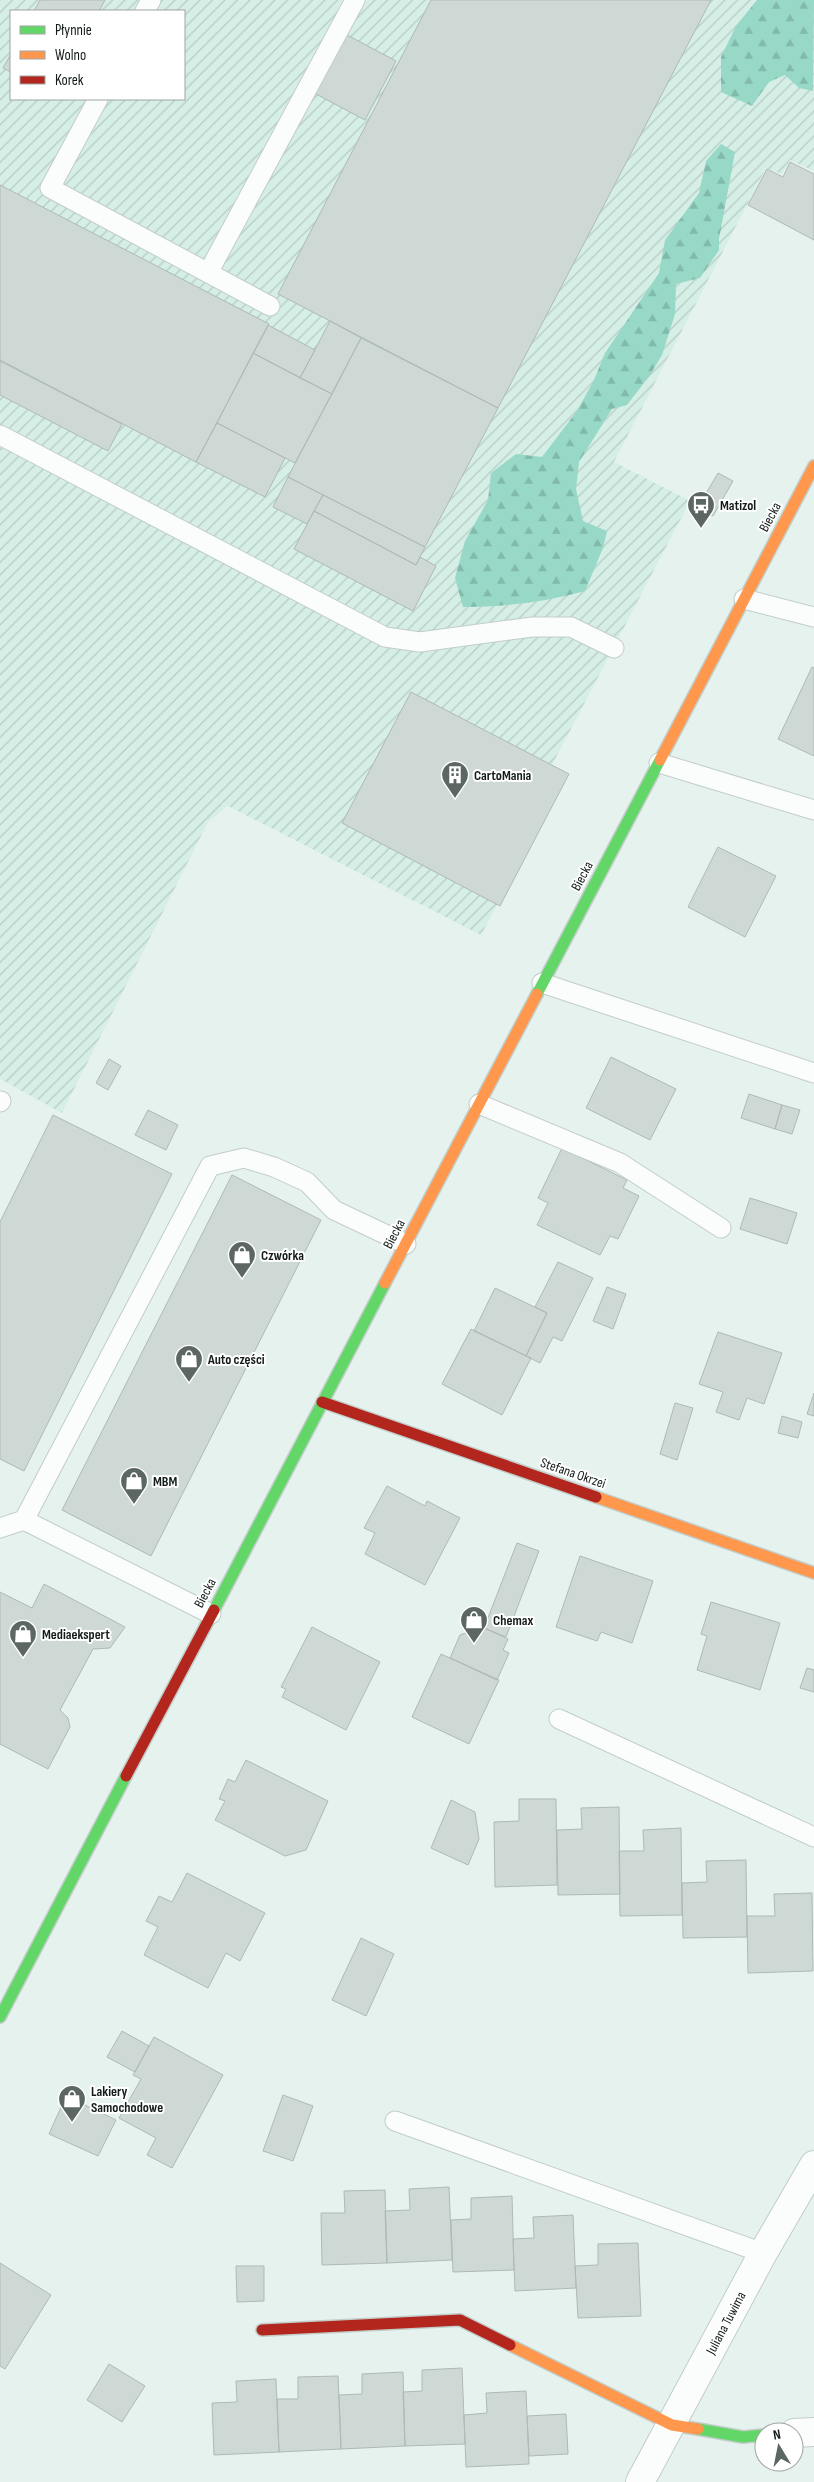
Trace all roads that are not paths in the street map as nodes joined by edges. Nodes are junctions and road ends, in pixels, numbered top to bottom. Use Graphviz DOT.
graph roads {
  1 [pos="355,0"];
  2 [pos="97,100"];
  3 [pos="208,273"];
  4 [pos="270,306"];
  5 [pos="0,436"];
  6 [pos="814,466"];
  7 [pos="744,599"];
  8 [pos="814,617"];
  9 [pos="614,648"];
  10 [pos="659,763"];
  11 [pos="814,810"];
  12 [pos="542,983"];
  13 [pos="814,1073"];
  14 [pos="479,1104"];
  15 [pos="722,1228"];
  16 [pos="406,1244"];
  17 [pos="322,1402"];
  18 [pos="24,1520"];
  19 [pos="0,1528"];
  20 [pos="814,1573"];
  21 [pos="211,1614"];
  22 [pos="559,1719"];
  23 [pos="814,1837"];
  24 [pos="0,2017"];
  25 [pos="395,2121"];
  26 [pos="814,2165"];
  27 [pos="763,2253"];
  28 [pos="262,2330"];
  29 [pos="672,2425"];
  30 [pos="754,2436"];
  31 [pos="640,2482"];
  1 -- 3 [label="lane"];
  2 -- 3 [label="lane"];
  3 -- 4 [label="lane"];
  5 -- 9 [label="lane"];
  6 -- 7 [label="street, Biecka"];
  7 -- 8 [label="lane"];
  7 -- 10 [label="street, Biecka"];
  10 -- 11 [label="lane"];
  10 -- 12 [label="street, Biecka"];
  12 -- 13 [label="lane"];
  12 -- 14 [label="street, Biecka"];
  14 -- 15 [label="lane"];
  14 -- 16 [label="street, Biecka"];
  16 -- 17 [label="street, Biecka"];
  16 -- 18 [label="lane"];
  17 -- 20 [label="street, Stefana Okrzei"];
  17 -- 21 [label="street, Biecka"];
  18 -- 19 [label="lane"];
  18 -- 21 [label="lane"];
  21 -- 24 [label="street, Biecka"];
  22 -- 23 [label="lane"];
  25 -- 27 [label="lane"];
  26 -- 27 [label="street, Juliana Tuwima"];
  27 -- 29 [label="street, Juliana Tuwima"];
  28 -- 29 [label="street"];
  29 -- 30 [label="street"];
  29 -- 31 [label="street, Juliana Tuwima"];
}
